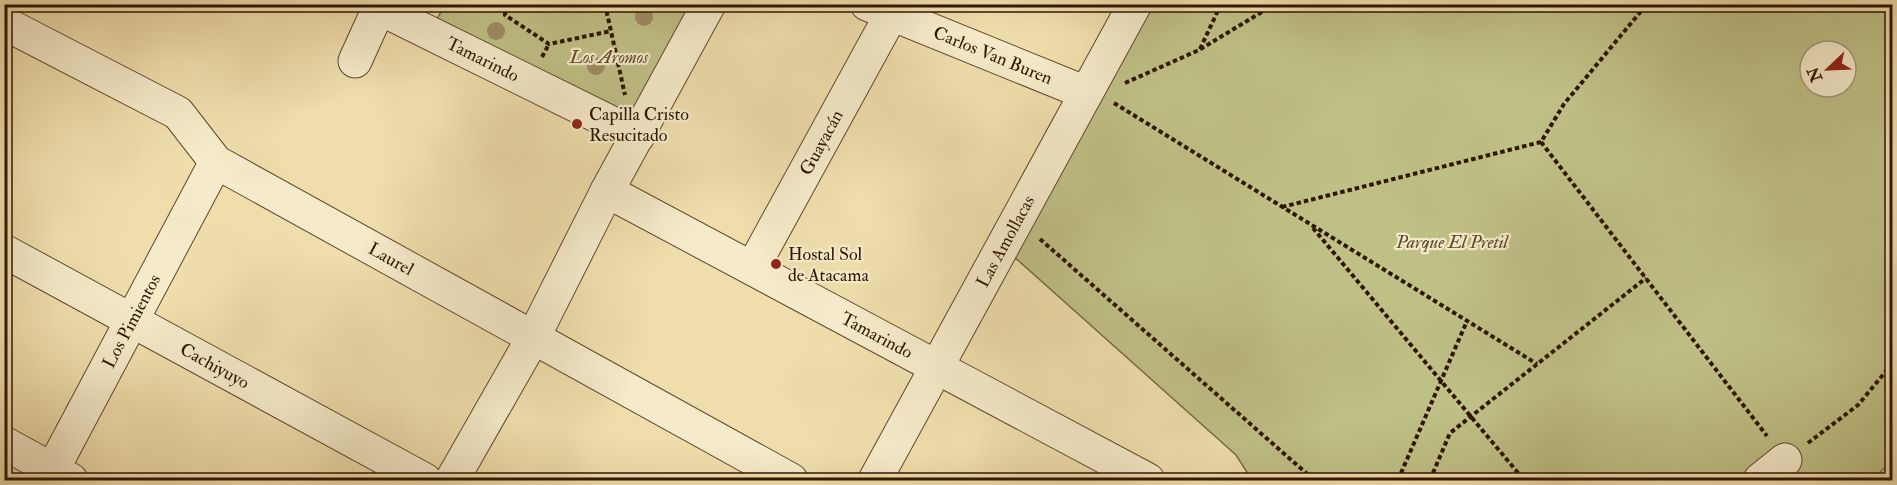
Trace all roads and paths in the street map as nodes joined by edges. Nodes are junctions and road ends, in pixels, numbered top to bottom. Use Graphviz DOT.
graph roads {
  1 [pos="506,4"];
  2 [pos="605,4"];
  3 [pos="709,4"];
  4 [pos="1135,4"];
  5 [pos="1221,4"];
  6 [pos="1275,4"];
  7 [pos="1647,4"];
  8 [pos="879,10"];
  9 [pos="4,23"];
  10 [pos="612,32"];
  11 [pos="549,44"];
  12 [pos="1199,50"];
  13 [pos="356,61"];
  14 [pos="539,62"];
  15 [pos="1120,86"];
  16 [pos="1098,97"];
  17 [pos="625,98"];
  18 [pos="638,136"];
  19 [pos="1541,142"];
  20 [pos="216,162"];
  21 [pos="607,191"];
  22 [pos="1281,207"];
  23 [pos="1017,219"];
  24 [pos="1310,225"];
  25 [pos="4,251"];
  26 [pos="753,267"];
  27 [pos="1646,278"];
  28 [pos="131,321"];
  29 [pos="1467,321"];
  30 [pos="533,338"];
  31 [pos="1537,364"];
  32 [pos="1893,364"];
  33 [pos="936,369"];
  34 [pos="1442,382"];
  35 [pos="1471,417"];
  36 [pos="4,443"];
  37 [pos="1785,460"];
  38 [pos="57,477"];
  39 [pos="425,480"];
  40 [pos="452,480"];
  41 [pos="791,480"];
  42 [pos="875,480"];
  43 [pos="1148,480"];
  44 [pos="1314,480"];
  45 [pos="1398,480"];
  46 [pos="1430,480"];
  47 [pos="1524,480"];
  48 [pos="1760,480"];
  1 -- 11 [label="path"];
  2 -- 10 [label="path"];
  3 -- 18 [label="street"];
  4 -- 16 [label="street, Las Amollacas"];
  5 -- 12 [label="path"];
  6 -- 12 [label="path"];
  7 -- 19 [label="path"];
  8 -- 16 [label="street, Carlos Van Buren"];
  8 -- 26 [label="street, Guayacán"];
  9 -- 20 [label="street, Laurel"];
  10 -- 11 [label="path"];
  10 -- 17 [label="path"];
  11 -- 14 [label="path"];
  12 -- 15 [label="path"];
  13 -- 18 [label="street, Tamarindo"];
  16 -- 22 [label="path"];
  16 -- 23 [label="street, Las Amollacas"];
  18 -- 21 [label="street"];
  19 -- 22 [label="path"];
  19 -- 27 [label="path"];
  20 -- 28 [label="street, Los Pimientos"];
  20 -- 30 [label="street, Laurel"];
  21 -- 26 [label="street, Tamarindo"];
  21 -- 30 [label="street"];
  22 -- 24 [label="path"];
  23 -- 33 [label="street, Las Amollacas"];
  23 -- 44 [label="path"];
  24 -- 29 [label="path"];
  24 -- 34 [label="path"];
  25 -- 28 [label="street, Cachiyuyo"];
  26 -- 33 [label="street, Tamarindo"];
  27 -- 31 [label="path"];
  27 -- 37 [label="path"];
  28 -- 38 [label="street, Los Pimientos"];
  28 -- 39 [label="street, Cachiyuyo"];
  29 -- 31 [label="path"];
  29 -- 34 [label="path"];
  30 -- 40 [label="street"];
  30 -- 41 [label="street, Laurel"];
  31 -- 35 [label="path"];
  32 -- 37 [label="path"];
  33 -- 42 [label="street, Las Amollacas"];
  33 -- 43 [label="street, Tamarindo"];
  34 -- 35 [label="path"];
  34 -- 45 [label="path"];
  35 -- 46 [label="path"];
  35 -- 47 [label="path"];
  36 -- 38 [label="street"];
  37 -- 48 [label="street"];
}
